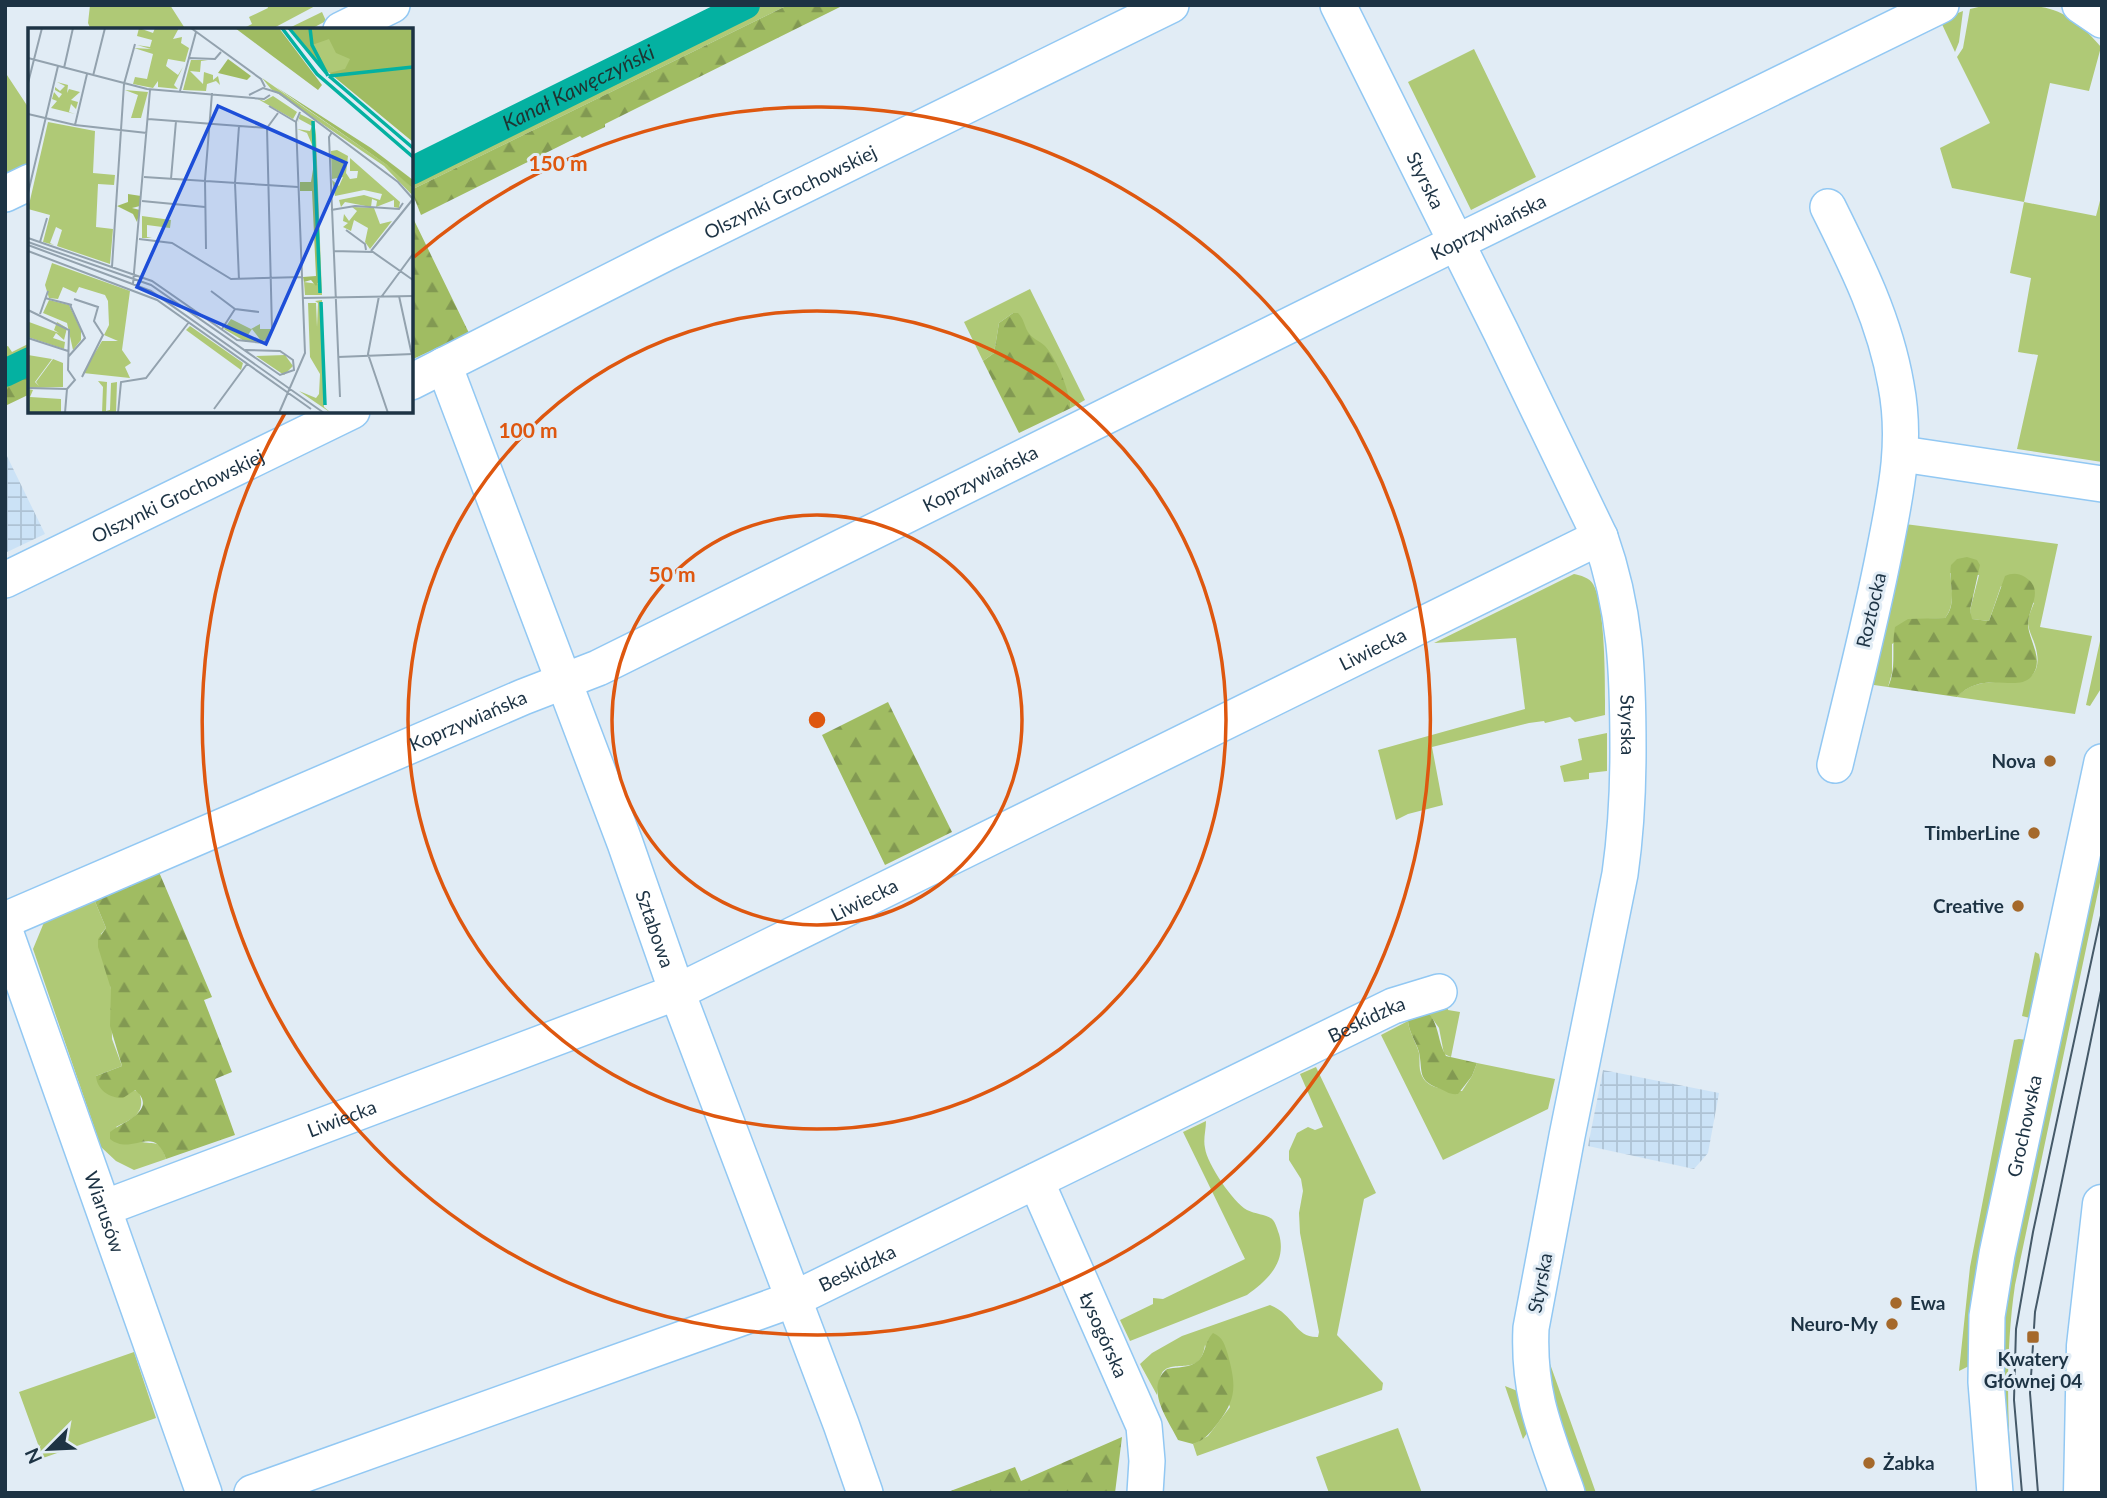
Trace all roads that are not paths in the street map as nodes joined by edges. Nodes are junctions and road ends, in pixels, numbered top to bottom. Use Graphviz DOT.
graph roads {
  1 [pos="392,5"];
  2 [pos="1171,5"];
  3 [pos="1338,5"];
  4 [pos="1941,5"];
  5 [pos="2080,5"];
  6 [pos="2102,20"];
  7 [pos="345,28"];
  8 [pos="28,183"];
  9 [pos="5,194"];
  10 [pos="1828,207"];
  11 [pos="1457,243"];
  12 [pos="444,365"];
  13 [pos="413,381"];
  14 [pos="348,413"];
  15 [pos="1902,454"];
  16 [pos="2102,484"];
  17 [pos="1600,537"];
  18 [pos="5,580"];
  19 [pos="564,681"];
  20 [pos="2102,762"];
  21 [pos="1835,765"];
  22 [pos="5,920"];
  23 [pos="5,931"];
  24 [pos="677,992"];
  25 [pos="1439,992"];
  26 [pos="1036,1181"];
  27 [pos="2102,1204"];
  28 [pos="104,1208"];
  29 [pos="794,1299"];
  30 [pos="204,1493"];
  31 [pos="252,1493"];
  32 [pos="865,1493"];
  33 [pos="1145,1493"];
  34 [pos="1567,1493"];
  35 [pos="1995,1493"];
  36 [pos="2083,1493"];
  1 -- 7 [label="street"];
  2 -- 12 [label="street, Olszynki Grochowskiej"];
  3 -- 11 [label="street, Styrska"];
  4 -- 11 [label="street, Koprzywiańska"];
  5 -- 6 [label="street"];
  8 -- 9 [label="street"];
  10 -- 15 [label="street, Roztocka"];
  11 -- 17 [label="street, Styrska"];
  11 -- 19 [label="street, Koprzywiańska"];
  12 -- 13 [label="street, Olszynki Grochowskiej"];
  12 -- 19 [label="street, Sztabowa"];
  14 -- 18 [label="street, Olszynki Grochowskiej"];
  15 -- 16 [label="street"];
  15 -- 21 [label="street, Roztocka"];
  17 -- 24 [label="street, Liwiecka"];
  17 -- 34 [label="street, Styrska"];
  19 -- 22 [label="street, Koprzywiańska"];
  19 -- 24 [label="street, Sztabowa"];
  20 -- 35 [label="street, Grochowska"];
  23 -- 28 [label="street, Wiarusów"];
  24 -- 28 [label="street, Liwiecka"];
  24 -- 29 [label="street, Sztabowa"];
  25 -- 26 [label="street, Beskidzka"];
  26 -- 29 [label="street, Beskidzka"];
  26 -- 33 [label="street, Łysogórska"];
  27 -- 36 [label="main road"];
  28 -- 30 [label="street, Wiarusów"];
  29 -- 31 [label="street, Beskidzka"];
  29 -- 32 [label="street, Sztabowa"];
}
